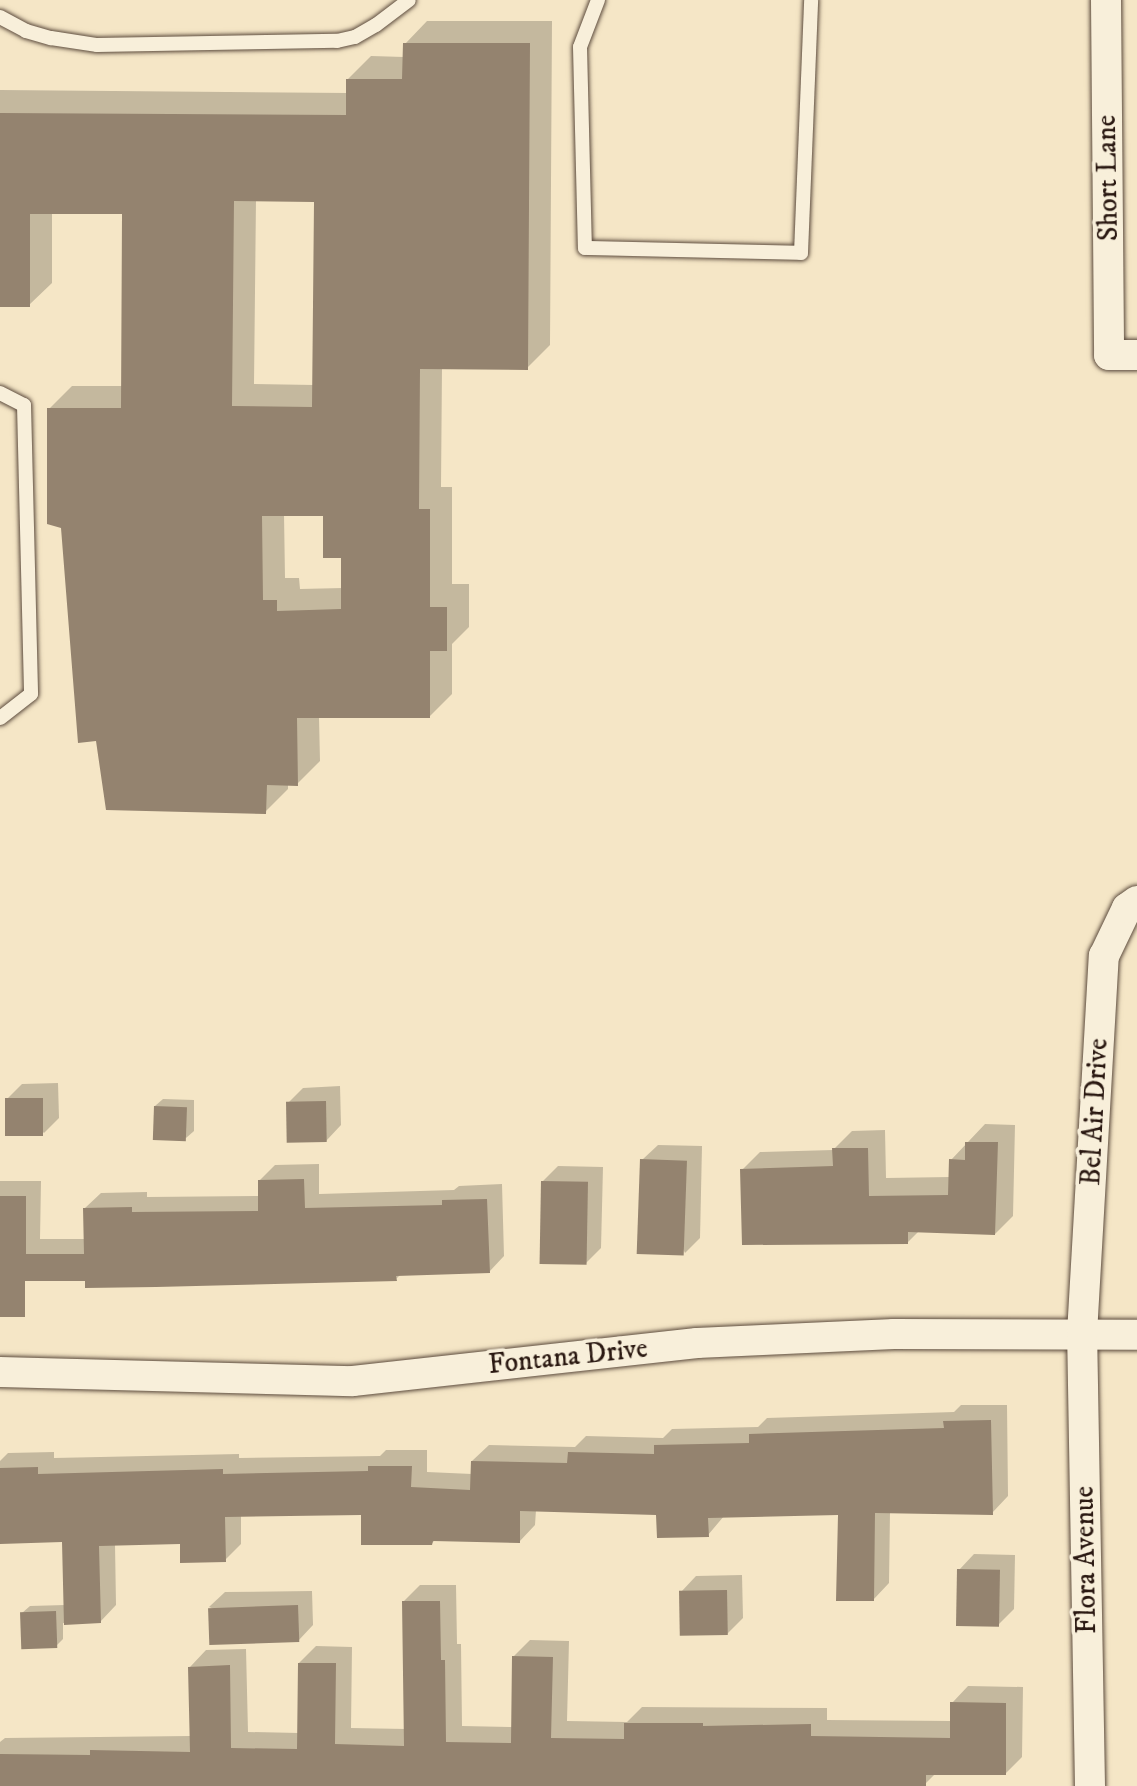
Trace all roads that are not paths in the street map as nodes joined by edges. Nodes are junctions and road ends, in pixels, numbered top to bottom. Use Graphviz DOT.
graph roads {
  1 [pos="409,0"];
  2 [pos="598,0"];
  3 [pos="811,0"];
  4 [pos="1106,0"];
  5 [pos="0,17"];
  6 [pos="1123,355"];
  7 [pos="0,393"];
  8 [pos="0,718"];
  9 [pos="1137,901"];
  10 [pos="1082,1334"];
  11 [pos="1137,1335"];
  12 [pos="0,1372"];
  13 [pos="1090,1786"];
  1 -- 5 [label="lane"];
  2 -- 3 [label="lane"];
  4 -- 6 [label="street, Short Lane"];
  7 -- 8 [label="lane"];
  9 -- 10 [label="street, Bel Air Drive"];
  10 -- 11 [label="street, Fontana Drive"];
  10 -- 12 [label="street, Fontana Drive"];
  10 -- 13 [label="street, Flora Avenue"];
}
